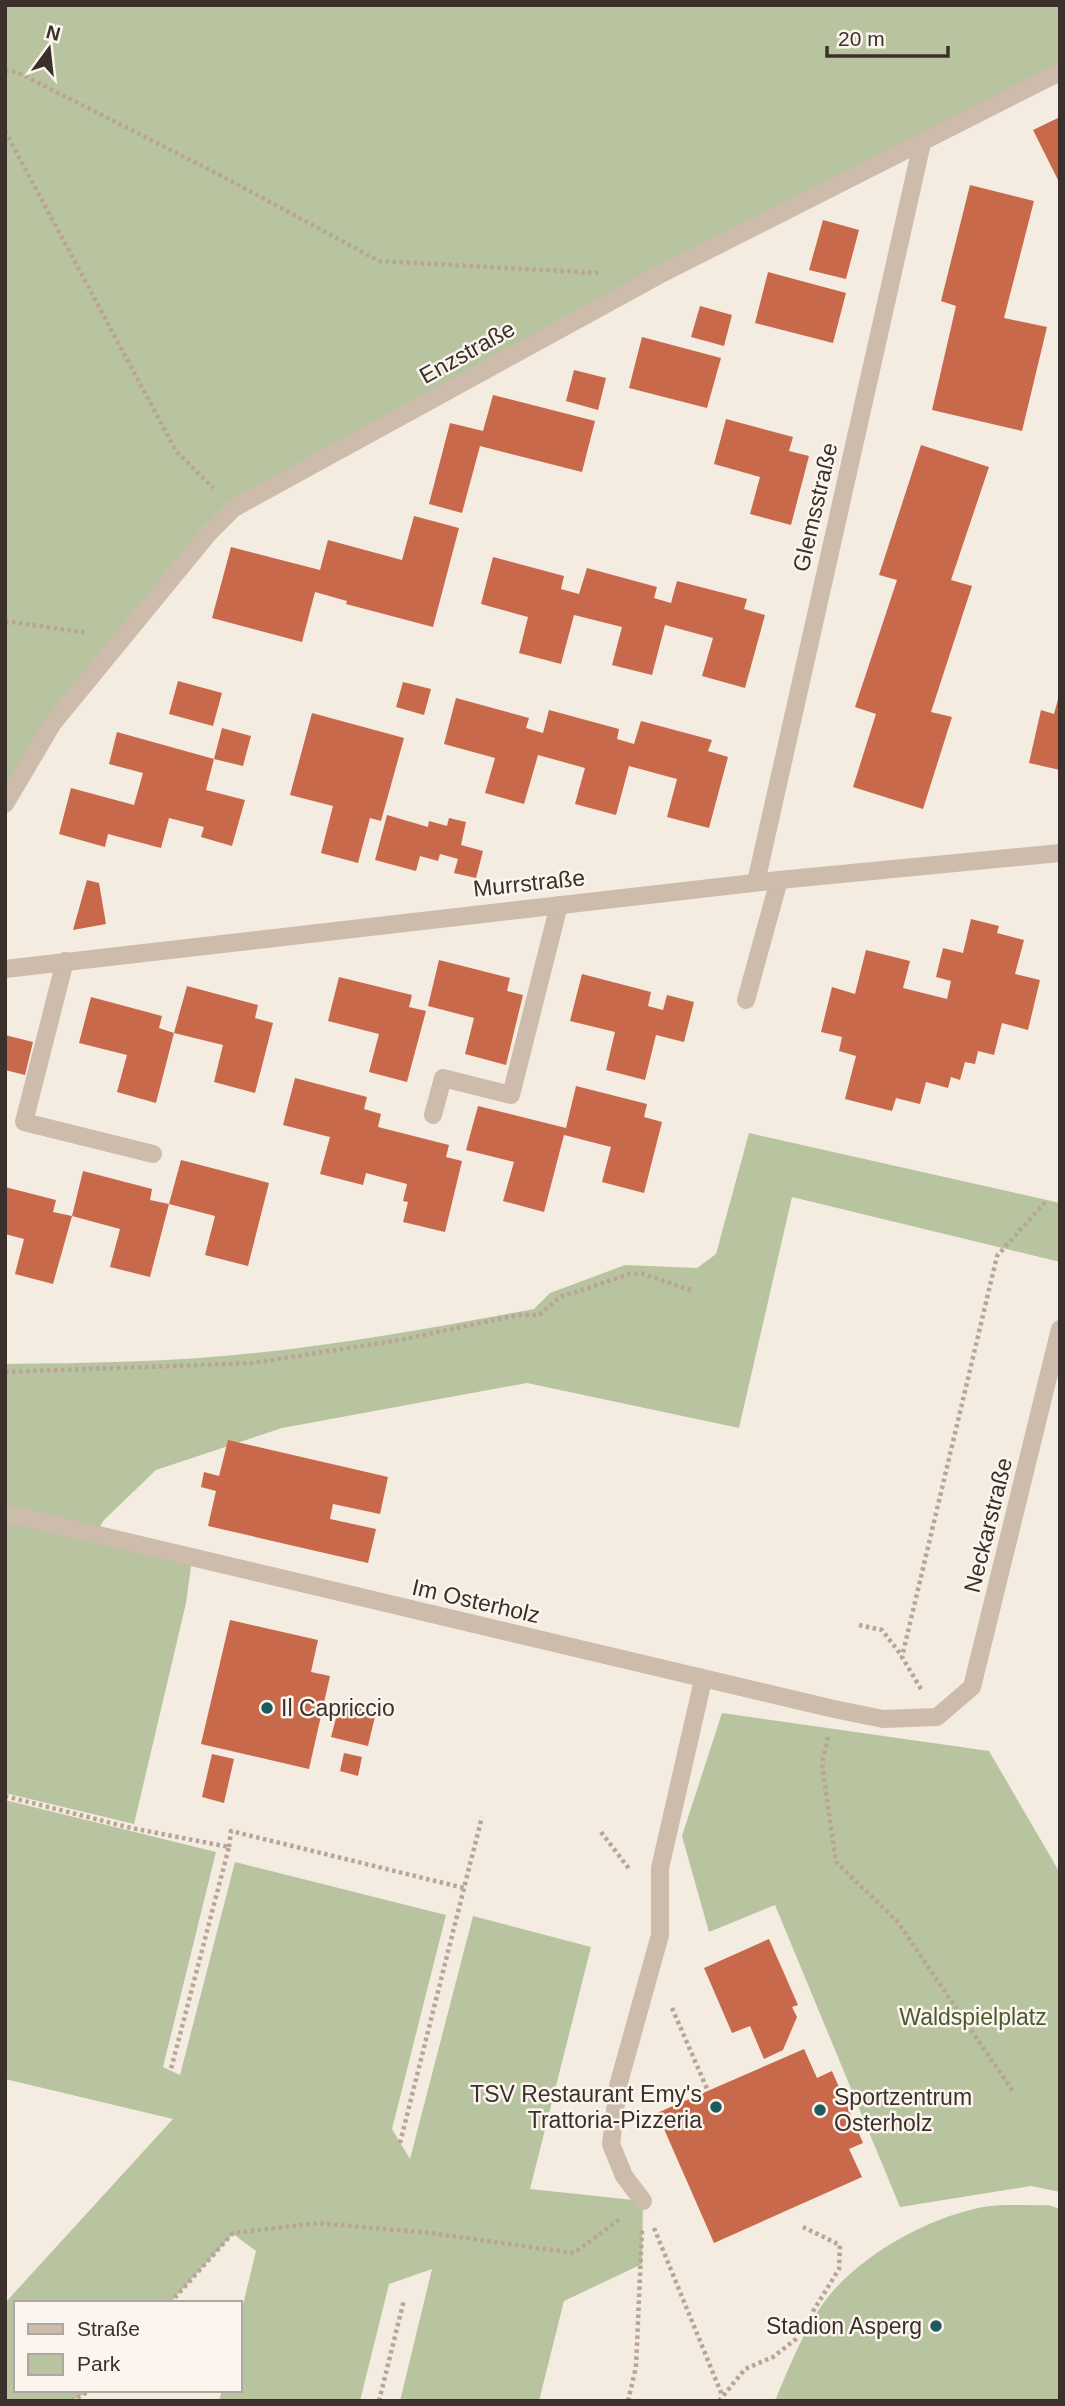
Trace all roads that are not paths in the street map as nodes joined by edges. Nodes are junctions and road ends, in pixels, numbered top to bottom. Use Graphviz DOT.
graph roads {
  1 [pos="1060,72"];
  2 [pos="922,143"];
  3 [pos="5,804"];
  4 [pos="1060,853"];
  5 [pos="779,880"];
  6 [pos="755,882"];
  7 [pos="559,905"];
  8 [pos="65,961"];
  9 [pos="5,969"];
  10 [pos="746,1000"];
  11 [pos="433,1115"];
  12 [pos="153,1154"];
  13 [pos="1060,1329"];
  14 [pos="5,1513"];
  15 [pos="704,1680"];
  16 [pos="937,1717"];
  17 [pos="643,2201"];
  1 -- 2 [label="street, Enzstraße"];
  2 -- 3 [label="street, Enzstraße"];
  2 -- 6 [label="street, Glemsstraße"];
  4 -- 5 [label="street, Murrstraße"];
  5 -- 6 [label="street, Murrstraße"];
  5 -- 10 [label="street"];
  6 -- 7 [label="street, Murrstraße"];
  7 -- 8 [label="street, Murrstraße"];
  7 -- 11 [label="street"];
  8 -- 9 [label="street, Murrstraße"];
  8 -- 12 [label="street"];
  13 -- 16 [label="street, Neckarstraße"];
  14 -- 15 [label="street, Im Osterholz"];
  15 -- 16 [label="street, Im Osterholz"];
  15 -- 17 [label="street"];
}
